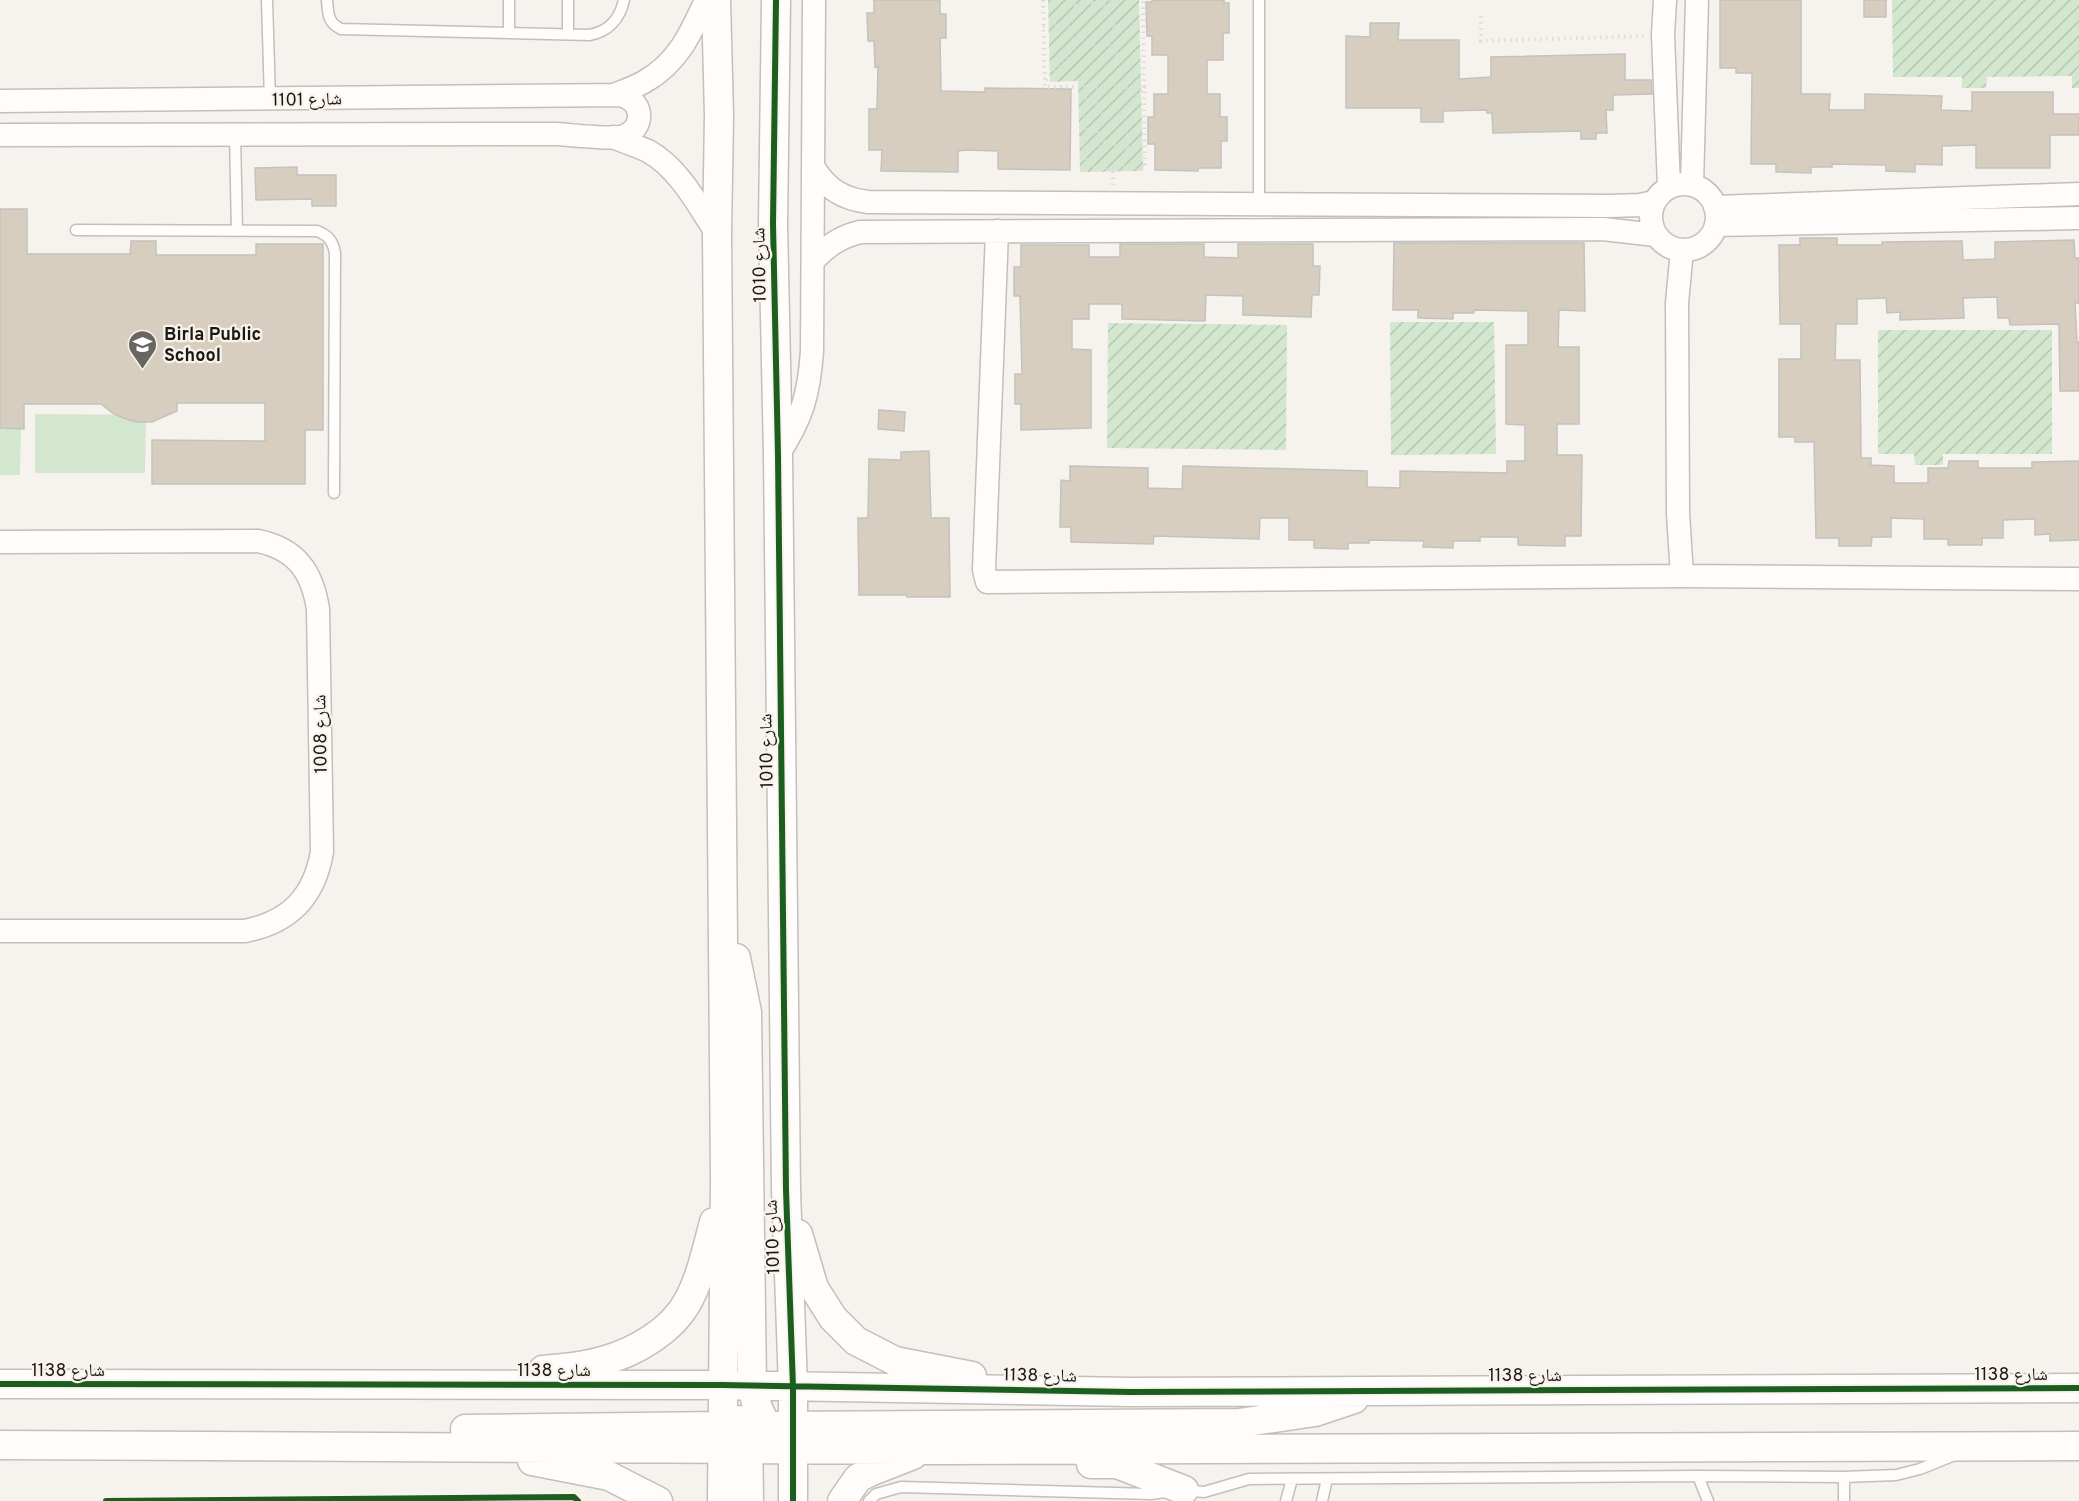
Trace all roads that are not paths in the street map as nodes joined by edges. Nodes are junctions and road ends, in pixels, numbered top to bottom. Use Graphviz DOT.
graph roads {
  1 [pos="267,0"];
  2 [pos="327,0"];
  3 [pos="509,0"];
  4 [pos="568,0"];
  5 [pos="624,0"];
  6 [pos="706,0"];
  7 [pos="716,0"];
  8 [pos="814,0"];
  9 [pos="1258,0"];
  10 [pos="1665,0"];
  11 [pos="1697,0"];
  12 [pos="773,6"];
  13 [pos="509,33"];
  14 [pos="568,34"];
  15 [pos="614,95"];
  16 [pos="270,100"];
  17 [pos="0,101"];
  18 [pos="235,134"];
  19 [pos="0,135"];
  20 [pos="613,137"];
  21 [pos="814,168"];
  22 [pos="1692,185"];
  23 [pos="1661,194"];
  24 [pos="2079,194"];
  25 [pos="879,202"];
  26 [pos="1259,204"];
  27 [pos="1716,216"];
  28 [pos="2079,218"];
  29 [pos="76,230"];
  30 [pos="237,231"];
  31 [pos="997,231"];
  32 [pos="874,232"];
  33 [pos="717,234"];
  34 [pos="1656,235"];
  35 [pos="1682,250"];
  36 [pos="813,261"];
  37 [pos="778,455"];
  38 [pos="334,493"];
  39 [pos="0,542"];
  40 [pos="1682,576"];
  41 [pos="2079,579"];
  42 [pos="722,885"];
  43 [pos="0,931"];
  44 [pos="725,1180"];
  45 [pos="786,1190"];
  46 [pos="0,1370"];
  47 [pos="0,1384"];
  48 [pos="48,1385"];
  49 [pos="367,1385"];
  50 [pos="722,1385"];
  51 [pos="793,1387"];
  52 [pos="2079,1388"];
  53 [pos="1379,1391"];
  54 [pos="1130,1392"];
  55 [pos="755,1427"];
  56 [pos="0,1445"];
  57 [pos="182,1446"];
  58 [pos="1975,1446"];
  59 [pos="2079,1446"];
  60 [pos="462,1448"];
  61 [pos="936,1450"];
  62 [pos="1698,1476"];
  63 [pos="1844,1477"];
  64 [pos="1292,1479"];
  65 [pos="1327,1479"];
  66 [pos="1184,1490"];
  67 [pos="658,1501"];
  68 [pos="722,1501"];
  69 [pos="749,1501"];
  70 [pos="792,1501"];
  71 [pos="842,1501"];
  72 [pos="870,1501"];
  73 [pos="1286,1501"];
  74 [pos="1322,1501"];
  75 [pos="1708,1501"];
  76 [pos="1844,1501"];
  1 -- 16 [label="lane"];
  2 -- 13 [label="lane"];
  3 -- 13 [label="lane"];
  4 -- 14 [label="lane"];
  5 -- 14 [label="lane"];
  6 -- 15 [label="street, شارع 1101"];
  7 -- 33 [label="street"];
  8 -- 21 [label="street"];
  9 -- 26 [label="lane"];
  10 -- 23 [label="street"];
  11 -- 22 [label="street"];
  12 -- 37 [label="street, شارع 1010"];
  13 -- 14 [label="lane"];
  15 -- 16 [label="street, شارع 1101"];
  15 -- 20 [label="street"];
  16 -- 17 [label="street, شارع 1101"];
  18 -- 19 [label="street, شارع 1101"];
  18 -- 20 [label="street, شارع 1101"];
  18 -- 30 [label="lane"];
  20 -- 33 [label="street, شارع 1101"];
  21 -- 25 [label="street"];
  21 -- 36 [label="street"];
  22 -- 23 [label="street"];
  22 -- 27 [label="street"];
  23 -- 26 [label="street"];
  23 -- 34 [label="street"];
  24 -- 27 [label="street"];
  25 -- 26 [label="street"];
  25 -- 32 [label="street"];
  27 -- 28 [label="street"];
  27 -- 35 [label="street"];
  29 -- 30 [label="lane"];
  30 -- 38 [label="lane"];
  31 -- 32 [label="street"];
  31 -- 34 [label="street"];
  31 -- 40 [label="street"];
  32 -- 36 [label="street"];
  33 -- 42 [label="street"];
  34 -- 35 [label="street"];
  35 -- 40 [label="street"];
  36 -- 37 [label="street"];
  37 -- 45 [label="street, شارع 1010"];
  39 -- 43 [label="street, شارع 1008"];
  40 -- 41 [label="street"];
  42 -- 44 [label="street"];
  42 -- 55 [label="street"];
  44 -- 49 [label="street"];
  44 -- 50 [label="street"];
  45 -- 51 [label="street, شارع 1010"];
  45 -- 54 [label="street"];
  46 -- 48 [label="street"];
  47 -- 48 [label="street, شارع 1138"];
  48 -- 49 [label="street, شارع 1138"];
  49 -- 50 [label="street, شارع 1138"];
  50 -- 55 [label="street"];
  51 -- 54 [label="street, شارع 1138"];
  51 -- 55 [label="street, شارع 1010"];
  51 -- 55 [label="street, شارع 1138"];
  52 -- 53 [label="street, شارع 1138"];
  53 -- 54 [label="street, شارع 1138"];
  53 -- 55 [label="street"];
  55 -- 57 [label="street"];
  55 -- 60 [label="street, شارع 1138"];
  55 -- 61 [label="street, شارع 1138"];
  55 -- 68 [label="street, شارع 1010"];
  55 -- 69 [label="street"];
  55 -- 70 [label="street, شارع 1010"];
  56 -- 57 [label="street, شارع 1138"];
  57 -- 60 [label="street, شارع 1138"];
  58 -- 59 [label="street, شارع 1138"];
  58 -- 61 [label="street, شارع 1138"];
  58 -- 63 [label="lane"];
  60 -- 67 [label="street"];
  61 -- 66 [label="street"];
  61 -- 71 [label="street"];
  62 -- 63 [label="lane"];
  62 -- 65 [label="lane"];
  62 -- 75 [label="lane"];
  63 -- 76 [label="lane"];
  64 -- 65 [label="lane"];
  64 -- 66 [label="lane"];
  64 -- 73 [label="lane"];
  65 -- 74 [label="lane"];
  66 -- 72 [label="lane"];
}
